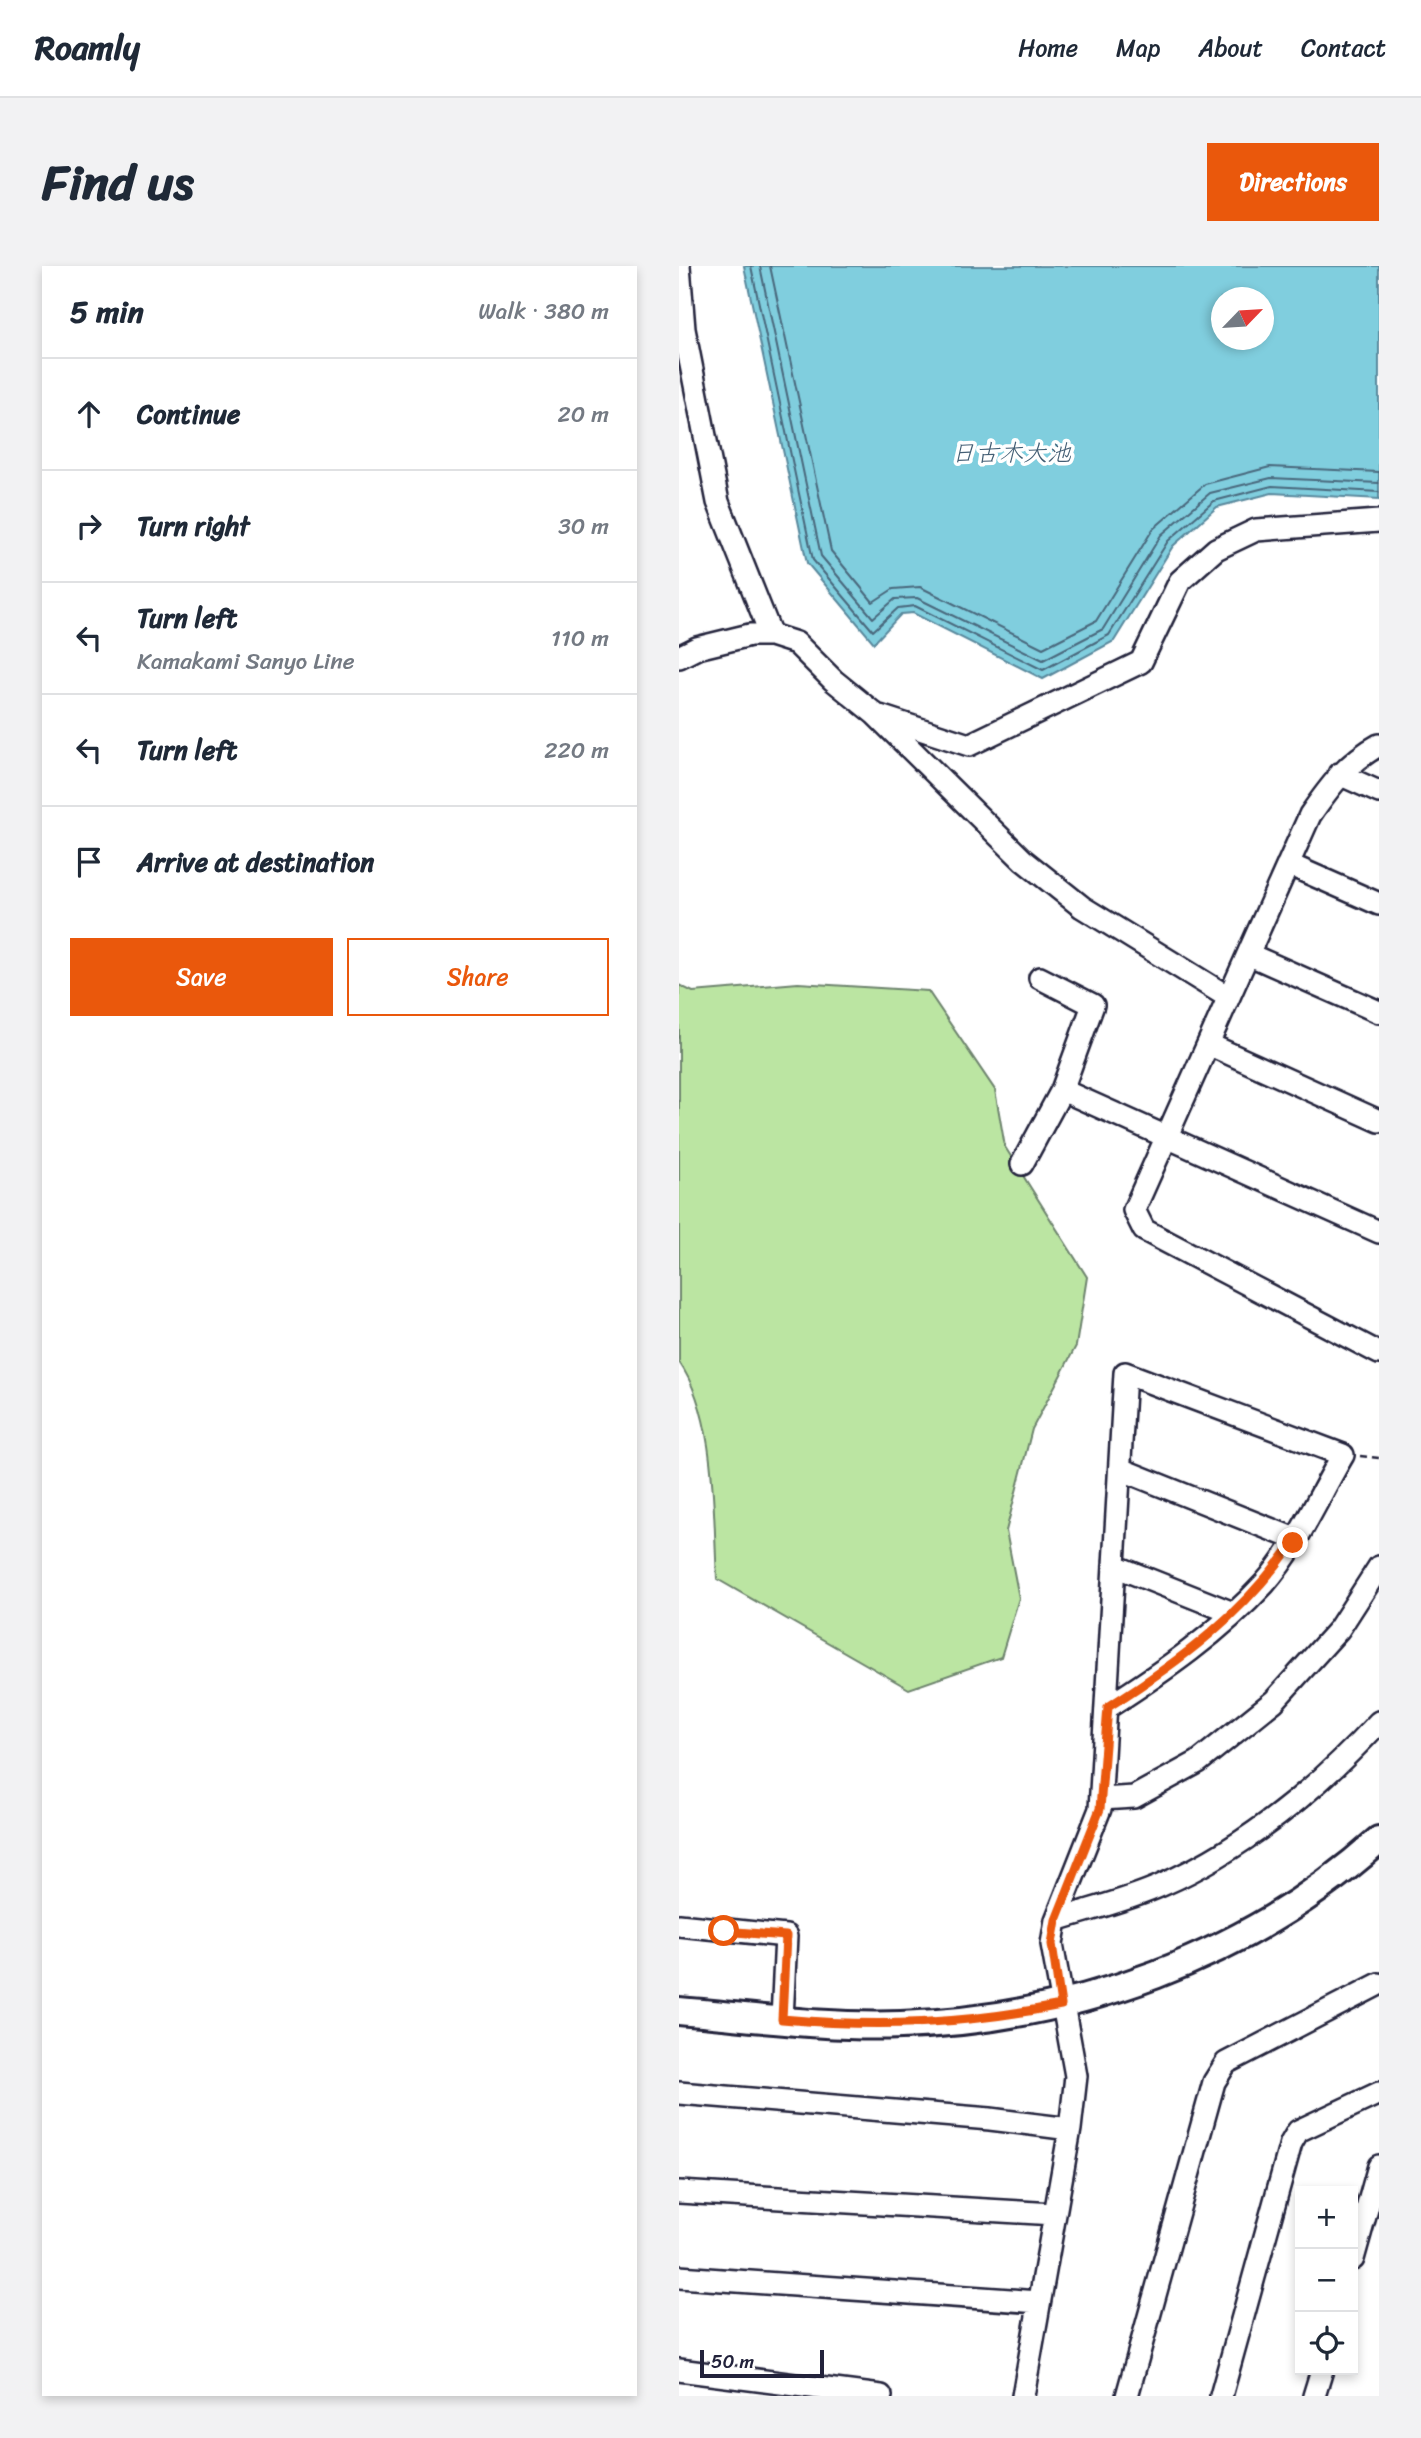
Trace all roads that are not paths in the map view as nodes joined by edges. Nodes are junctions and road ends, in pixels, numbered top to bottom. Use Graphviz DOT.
graph roads {
  1 [pos="679,266"];
  2 [pos="1379,521"];
  3 [pos="771,635"];
  4 [pos="679,657"];
  5 [pos="875,714"];
  6 [pos="1379,744"];
  7 [pos="1339,774"];
  8 [pos="1379,792"];
  9 [pos="1288,864"];
  10 [pos="1379,904"];
  11 [pos="1248,954"];
  12 [pos="1040,978"];
  13 [pos="1228,997"];
  14 [pos="1379,1012"];
  15 [pos="1208,1044"];
  16 [pos="1062,1090"];
  17 [pos="1379,1121"];
  18 [pos="1165,1136"];
  19 [pos="1022,1164"];
  20 [pos="1379,1232"];
  21 [pos="1379,1353"];
  22 [pos="1120,1469"];
  23 [pos="1295,1539"];
  24 [pos="1115,1566"];
  25 [pos="1379,1567"];
  26 [pos="1233,1613"];
  27 [pos="1108,1707"];
  28 [pos="1379,1722"];
  29 [pos="1101,1799"];
  30 [pos="1379,1840"];
  31 [pos="1056,1920"];
  32 [pos="679,1925"];
  33 [pos="1379,1983"];
  34 [pos="1061,2005"];
  35 [pos="679,2011"];
  36 [pos="782,2019"];
  37 [pos="679,2093"];
  38 [pos="1379,2093"];
  39 [pos="1070,2129"];
  40 [pos="1379,2166"];
  41 [pos="679,2192"];
  42 [pos="1054,2214"];
  43 [pos="1356,2249"];
  44 [pos="679,2277"];
  45 [pos="1039,2302"];
  46 [pos="679,2370"];
  47 [pos="1320,2375"];
  48 [pos="881,2396"];
  49 [pos="1023,2396"];
  50 [pos="1127,2396"];
  51 [pos="1221,2396"];
  52 [pos="1314,2396"];
  1 -- 3 [label="street"];
  2 -- 5 [label="street"];
  3 -- 4 [label="street"];
  3 -- 5 [label="street"];
  5 -- 13 [label="street"];
  6 -- 7 [label="street"];
  7 -- 8 [label="street"];
  7 -- 9 [label="street"];
  9 -- 10 [label="street"];
  9 -- 11 [label="street"];
  11 -- 13 [label="street"];
  11 -- 14 [label="street"];
  12 -- 16 [label="street"];
  13 -- 15 [label="street"];
  15 -- 17 [label="street"];
  15 -- 18 [label="street"];
  16 -- 18 [label="street"];
  16 -- 19 [label="street"];
  18 -- 20 [label="street"];
  18 -- 21 [label="street"];
  22 -- 23 [label="street"];
  22 -- 23 [label="street"];
  22 -- 24 [label="street"];
  23 -- 26 [label="street"];
  24 -- 26 [label="street"];
  24 -- 27 [label="street"];
  25 -- 29 [label="street"];
  26 -- 27 [label="street"];
  27 -- 29 [label="street"];
  28 -- 31 [label="street"];
  29 -- 31 [label="street"];
  30 -- 34 [label="main road"];
  31 -- 34 [label="street"];
  32 -- 36 [label="street"];
  33 -- 50 [label="street"];
  34 -- 36 [label="main road"];
  34 -- 39 [label="street"];
  35 -- 36 [label="main road"];
  37 -- 39 [label="street"];
  38 -- 51 [label="street"];
  39 -- 42 [label="street"];
  40 -- 43 [label="street"];
  41 -- 42 [label="street"];
  42 -- 45 [label="street"];
  44 -- 45 [label="street"];
  45 -- 49 [label="street"];
  46 -- 48 [label="street"];
  47 -- 52 [label="street"];
}
